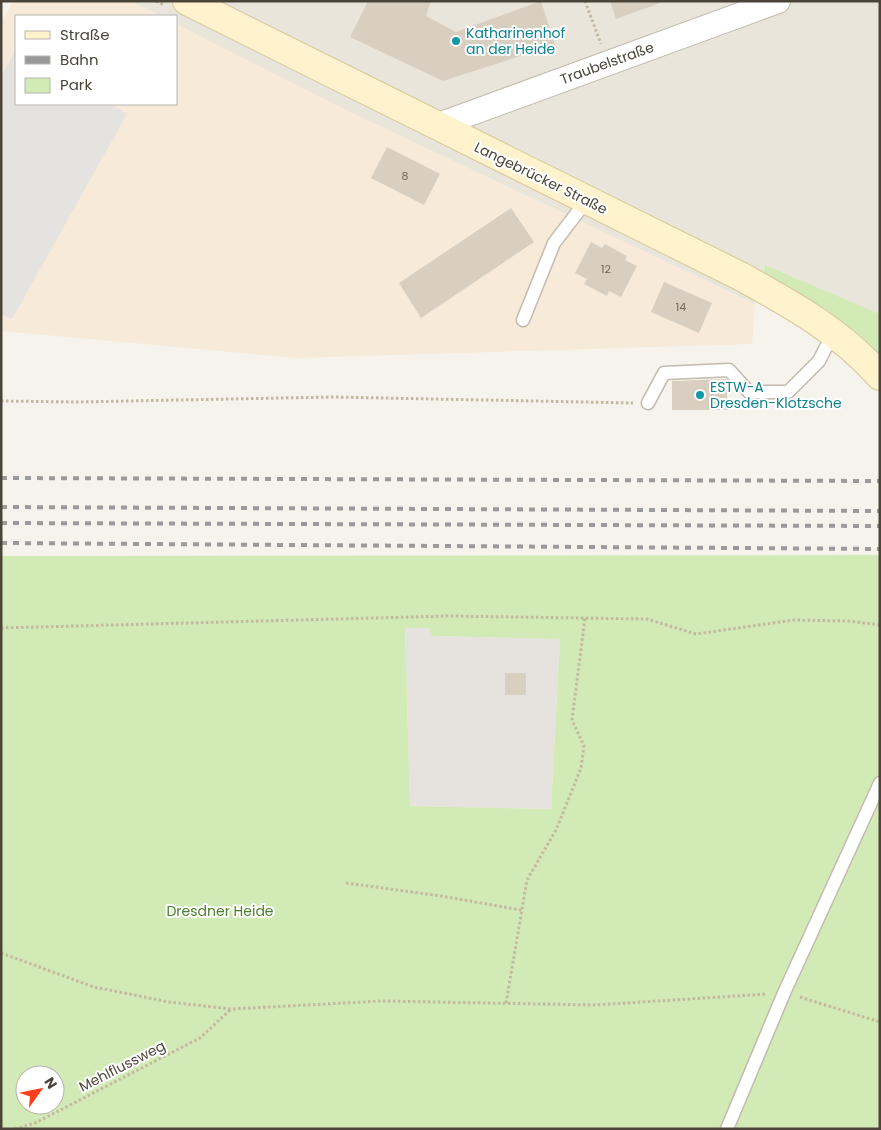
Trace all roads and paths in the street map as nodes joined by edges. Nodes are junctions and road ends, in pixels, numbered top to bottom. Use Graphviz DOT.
graph roads {
  1 [pos="187,1"];
  2 [pos="585,1"];
  3 [pos="778,1"];
  4 [pos="609,63"];
  5 [pos="436,126"];
  6 [pos="587,200"];
  7 [pos="524,320"];
  8 [pos="838,336"];
  9 [pos="880,376"];
  10 [pos="1,400"];
  11 [pos="648,403"];
  12 [pos="585,618"];
  13 [pos="880,625"];
  14 [pos="1,628"];
  15 [pos="880,783"];
  16 [pos="346,883"];
  17 [pos="521,910"];
  18 [pos="1,953"];
  19 [pos="784,993"];
  20 [pos="506,1003"];
  21 [pos="231,1009"];
  22 [pos="880,1022"];
  23 [pos="36,1123"];
  24 [pos="15,1129"];
  25 [pos="34,1129"];
  26 [pos="727,1129"];
  1 -- 5 [label="main road, Langebrücker Straße"];
  2 -- 4 [label="path"];
  3 -- 4 [label="street, Traubelstraße"];
  4 -- 5 [label="street, Traubelstraße"];
  5 -- 6 [label="main road, Langebrücker Straße"];
  6 -- 7 [label="lane"];
  6 -- 8 [label="main road, Langebrücker Straße"];
  8 -- 9 [label="main road, Langebrücker Straße"];
  8 -- 11 [label="lane"];
  10 -- 11 [label="path"];
  12 -- 13 [label="path"];
  12 -- 14 [label="path"];
  12 -- 17 [label="path"];
  15 -- 19 [label="lane"];
  16 -- 17 [label="path"];
  17 -- 20 [label="path"];
  18 -- 21 [label="path"];
  19 -- 20 [label="path"];
  19 -- 22 [label="path"];
  19 -- 26 [label="lane"];
  20 -- 21 [label="path"];
  21 -- 23 [label="path, Mehlflussweg"];
  23 -- 24 [label="path, Mehlflussweg"];
  23 -- 25 [label="path"];
}
